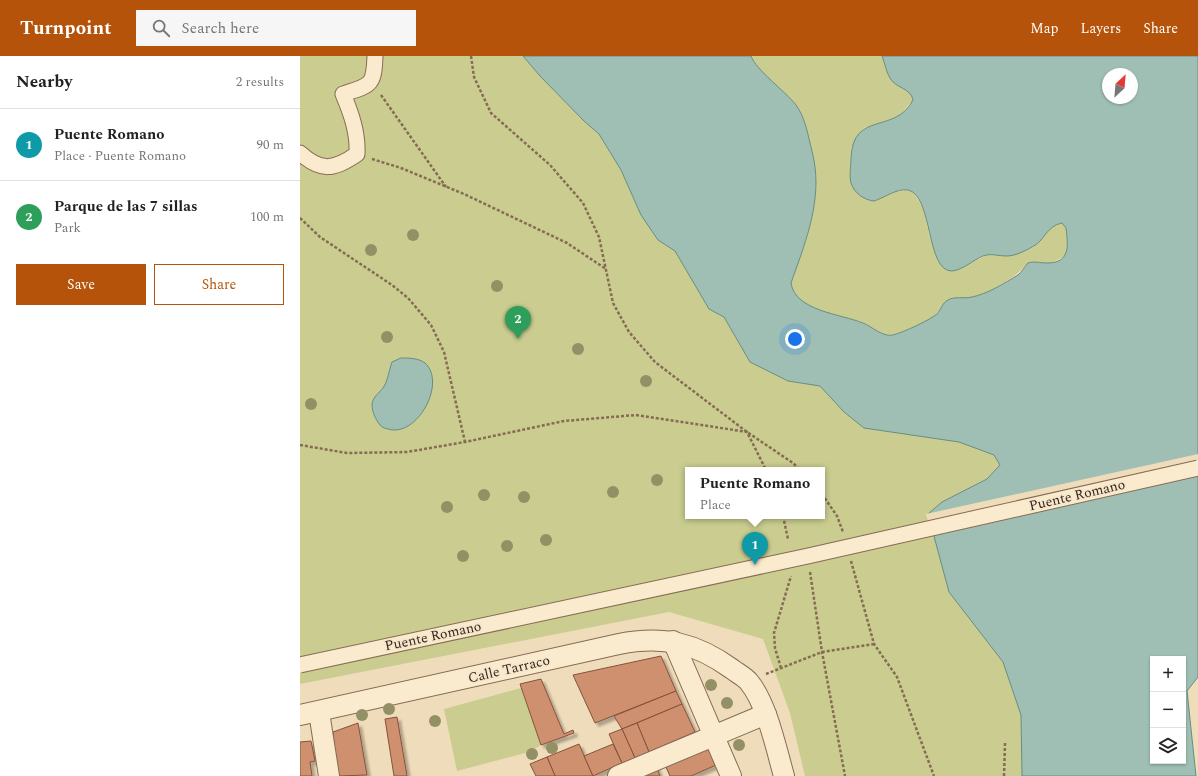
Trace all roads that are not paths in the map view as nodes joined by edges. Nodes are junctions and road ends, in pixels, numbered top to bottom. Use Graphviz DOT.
graph roads {
  1 [pos="375,56"];
  2 [pos="300,153"];
  3 [pos="1198,468"];
  4 [pos="673,642"];
  5 [pos="300,665"];
  6 [pos="309,714"];
  7 [pos="766,714"];
  8 [pos="714,736"];
  9 [pos="329,776"];
  10 [pos="618,776"];
  11 [pos="731,776"];
  12 [pos="784,776"];
  1 -- 2 [label="street"];
  3 -- 5 [label="street, Puente Romano, bridge"];
  4 -- 6 [label="street, Calle Tarraco"];
  4 -- 7 [label="street, Calle Tarraco"];
  4 -- 8 [label="street"];
  6 -- 9 [label="street"];
  7 -- 8 [label="street"];
  7 -- 12 [label="street"];
  8 -- 10 [label="street"];
  8 -- 11 [label="street"];
}
